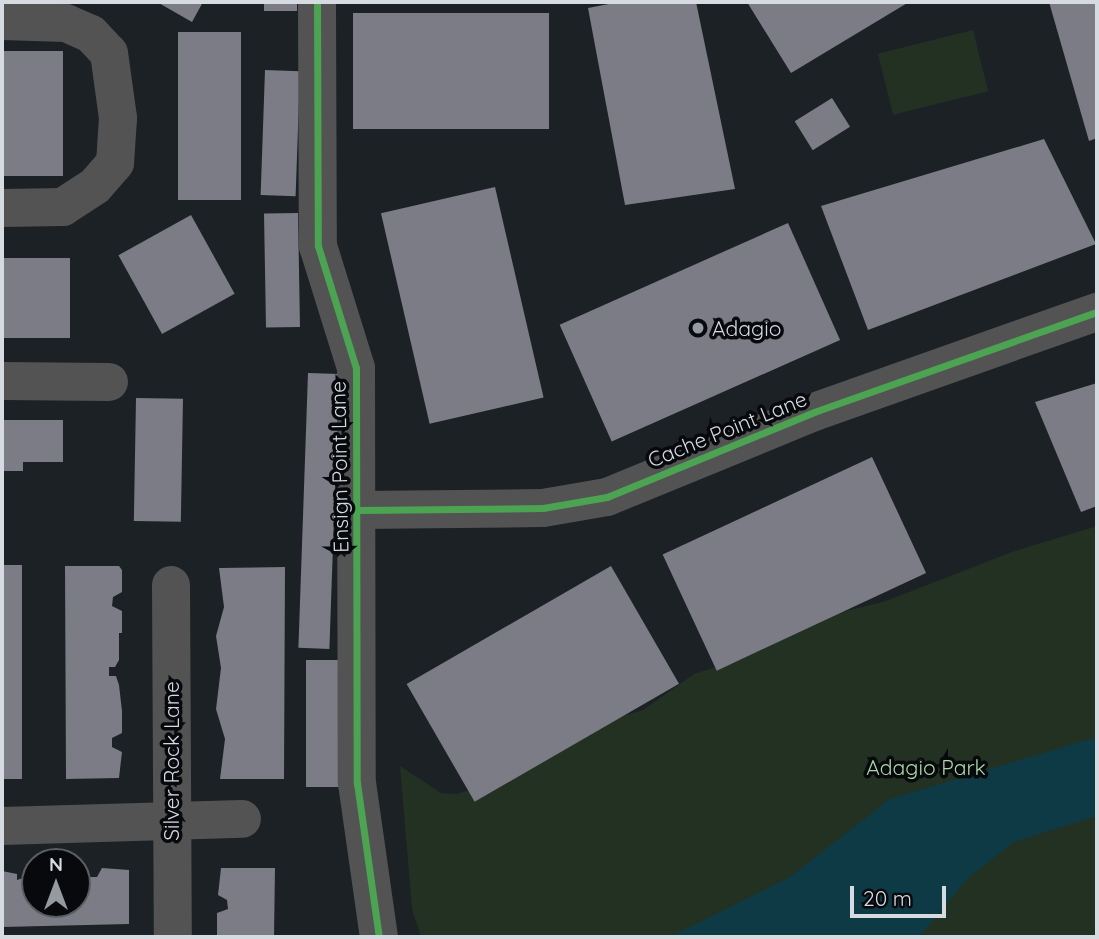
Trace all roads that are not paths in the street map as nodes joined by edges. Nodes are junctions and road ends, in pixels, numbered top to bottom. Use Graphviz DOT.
graph roads {
  1 [pos="317,2"];
  2 [pos="2,21"];
  3 [pos="2,208"];
  4 [pos="1097,312"];
  5 [pos="2,381"];
  6 [pos="108,382"];
  7 [pos="358,510"];
  8 [pos="171,585"];
  9 [pos="242,819"];
  10 [pos="171,821"];
  11 [pos="2,826"];
  12 [pos="173,937"];
  13 [pos="379,937"];
  1 -- 7 [label="street, Ensign Point Lane"];
  2 -- 3 [label="street"];
  4 -- 7 [label="street, Cache Point Lane"];
  5 -- 6 [label="street"];
  7 -- 13 [label="street, Ensign Point Lane"];
  8 -- 10 [label="street, Silver Rock Lane"];
  9 -- 10 [label="street"];
  10 -- 11 [label="street"];
  10 -- 12 [label="street, Silver Rock Lane"];
}
